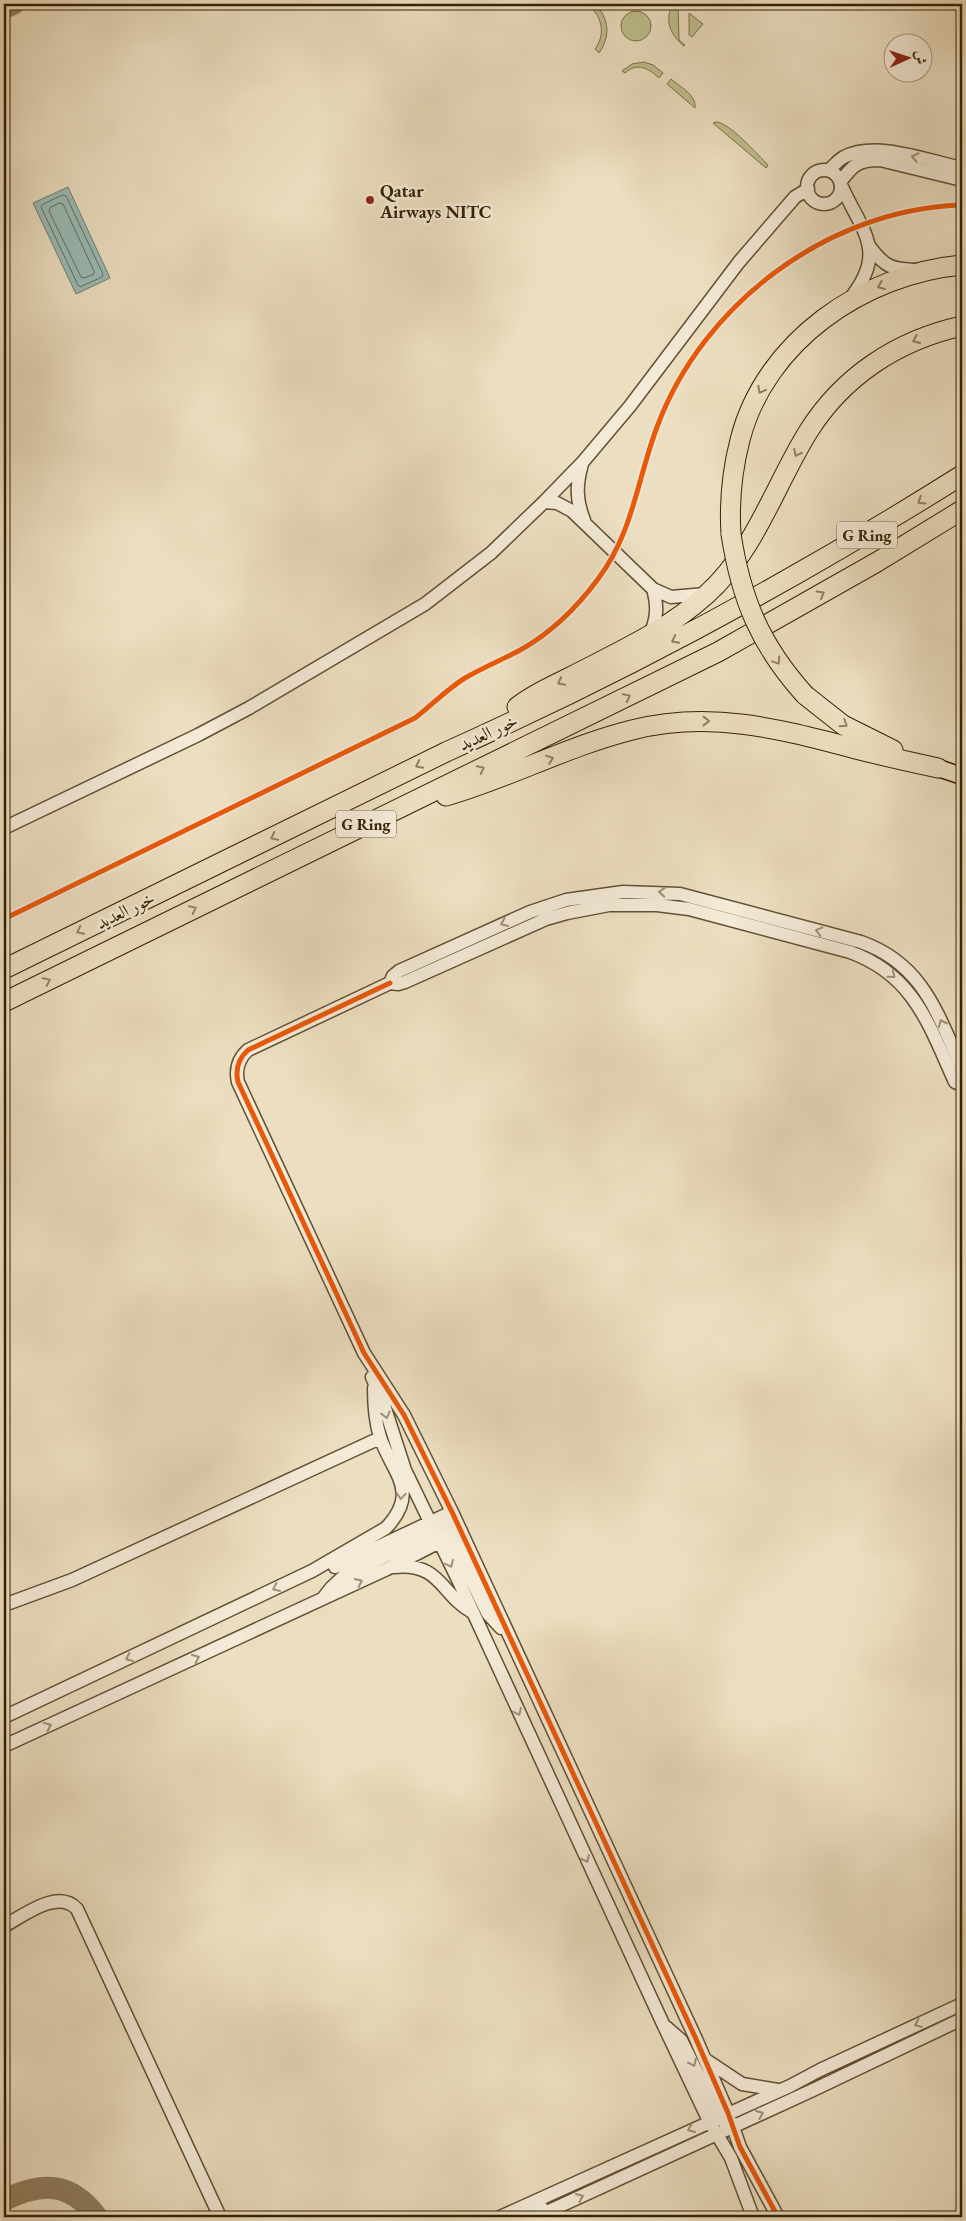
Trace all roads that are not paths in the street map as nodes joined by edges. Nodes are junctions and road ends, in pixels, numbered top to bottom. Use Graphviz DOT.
graph roads {
  1 [pos="962,168"];
  2 [pos="829,170"];
  3 [pos="962,180"];
  4 [pos="841,184"];
  5 [pos="808,189"];
  6 [pos="822,204"];
  7 [pos="782,214"];
  8 [pos="855,214"];
  9 [pos="870,247"];
  10 [pos="962,265"];
  11 [pos="931,270"];
  12 [pos="846,304"];
  13 [pos="962,326"];
  14 [pos="582,463"];
  15 [pos="962,475"];
  16 [pos="544,502"];
  17 [pos="962,510"];
  18 [pos="585,524"];
  19 [pos="653,589"];
  20 [pos="707,594"];
  21 [pos="649,636"];
  22 [pos="496,729"];
  23 [pos="938,768"];
  24 [pos="962,776"];
  25 [pos="387,814"];
  26 [pos="4,828"];
  27 [pos="4,969"];
  28 [pos="390,983"];
  29 [pos="4,1002"];
  30 [pos="962,1068"];
  31 [pos="962,1085"];
  32 [pos="364,1353"];
  33 [pos="374,1383"];
  34 [pos="380,1438"];
  35 [pos="452,1512"];
  36 [pos="444,1532"];
  37 [pos="387,1569"];
  38 [pos="312,1572"];
  39 [pos="323,1599"];
  40 [pos="4,1606"];
  41 [pos="472,1612"];
  42 [pos="4,1717"];
  43 [pos="4,1746"];
  44 [pos="4,1926"];
  45 [pos="962,2004"];
  46 [pos="962,2019"];
  47 [pos="705,2060"];
  48 [pos="780,2090"];
  49 [pos="719,2117"];
  50 [pos="733,2126"];
  51 [pos="716,2134"];
  52 [pos="562,2188"];
  53 [pos="220,2217"];
  54 [pos="500,2217"];
  55 [pos="521,2217"];
  56 [pos="536,2217"];
  57 [pos="753,2217"];
  58 [pos="778,2217"];
  1 -- 2 [label="street, one-way"];
  2 -- 4 [label="street"];
  2 -- 5 [label="street"];
  3 -- 4 [label="street"];
  4 -- 6 [label="street"];
  4 -- 8 [label="street"];
  5 -- 6 [label="street"];
  5 -- 7 [label="street"];
  6 -- 7 [label="street"];
  6 -- 8 [label="street"];
  7 -- 14 [label="street"];
  8 -- 9 [label="street"];
  9 -- 11 [label="street"];
  9 -- 12 [label="street"];
  10 -- 11 [label="highway"];
  11 -- 12 [label="highway, one-way"];
  12 -- 23 [label="highway, one-way, bridge"];
  13 -- 20 [label="highway, one-way"];
  14 -- 16 [label="street"];
  14 -- 18 [label="street"];
  15 -- 22 [label="highway, خور العديد / G Ring, one-way"];
  16 -- 18 [label="street"];
  16 -- 26 [label="street"];
  25 -- 17 [label="highway, خور العديد / G Ring, one-way"];
  18 -- 19 [label="street"];
  19 -- 20 [label="street"];
  19 -- 21 [label="street"];
  20 -- 21 [label="highway"];
  21 -- 22 [label="highway, one-way"];
  22 -- 27 [label="highway, خور العديد / G Ring, one-way"];
  23 -- 24 [label="main road"];
  25 -- 23 [label="highway, one-way"];
  29 -- 25 [label="highway, خور العديد / G Ring, one-way"];
  30 -- 28 [label="street, one-way"];
  28 -- 31 [label="street, one-way"];
  28 -- 32 [label="street"];
  32 -- 33 [label="street"];
  32 -- 35 [label="street"];
  33 -- 34 [label="street"];
  33 -- 36 [label="street, one-way"];
  34 -- 38 [label="street, one-way"];
  34 -- 40 [label="street"];
  35 -- 36 [label="street"];
  35 -- 36 [label="street"];
  36 -- 37 [label="street"];
  36 -- 38 [label="street"];
  36 -- 39 [label="street"];
  36 -- 41 [label="street, one-way"];
  36 -- 47 [label="street"];
  39 -- 37 [label="street, one-way"];
  37 -- 41 [label="street"];
  38 -- 42 [label="street, one-way"];
  43 -- 39 [label="street, one-way"];
  41 -- 49 [label="street, one-way"];
  44 -- 53 [label="street"];
  45 -- 48 [label="street, one-way"];
  50 -- 46 [label="street, one-way"];
  47 -- 48 [label="street"];
  47 -- 49 [label="street"];
  48 -- 49 [label="street"];
  49 -- 50 [label="street"];
  49 -- 51 [label="street"];
  49 -- 52 [label="street, one-way"];
  50 -- 51 [label="street"];
  50 -- 58 [label="street"];
  56 -- 51 [label="street, one-way"];
  51 -- 57 [label="street"];
  52 -- 54 [label="street"];
  52 -- 55 [label="street"];
}
